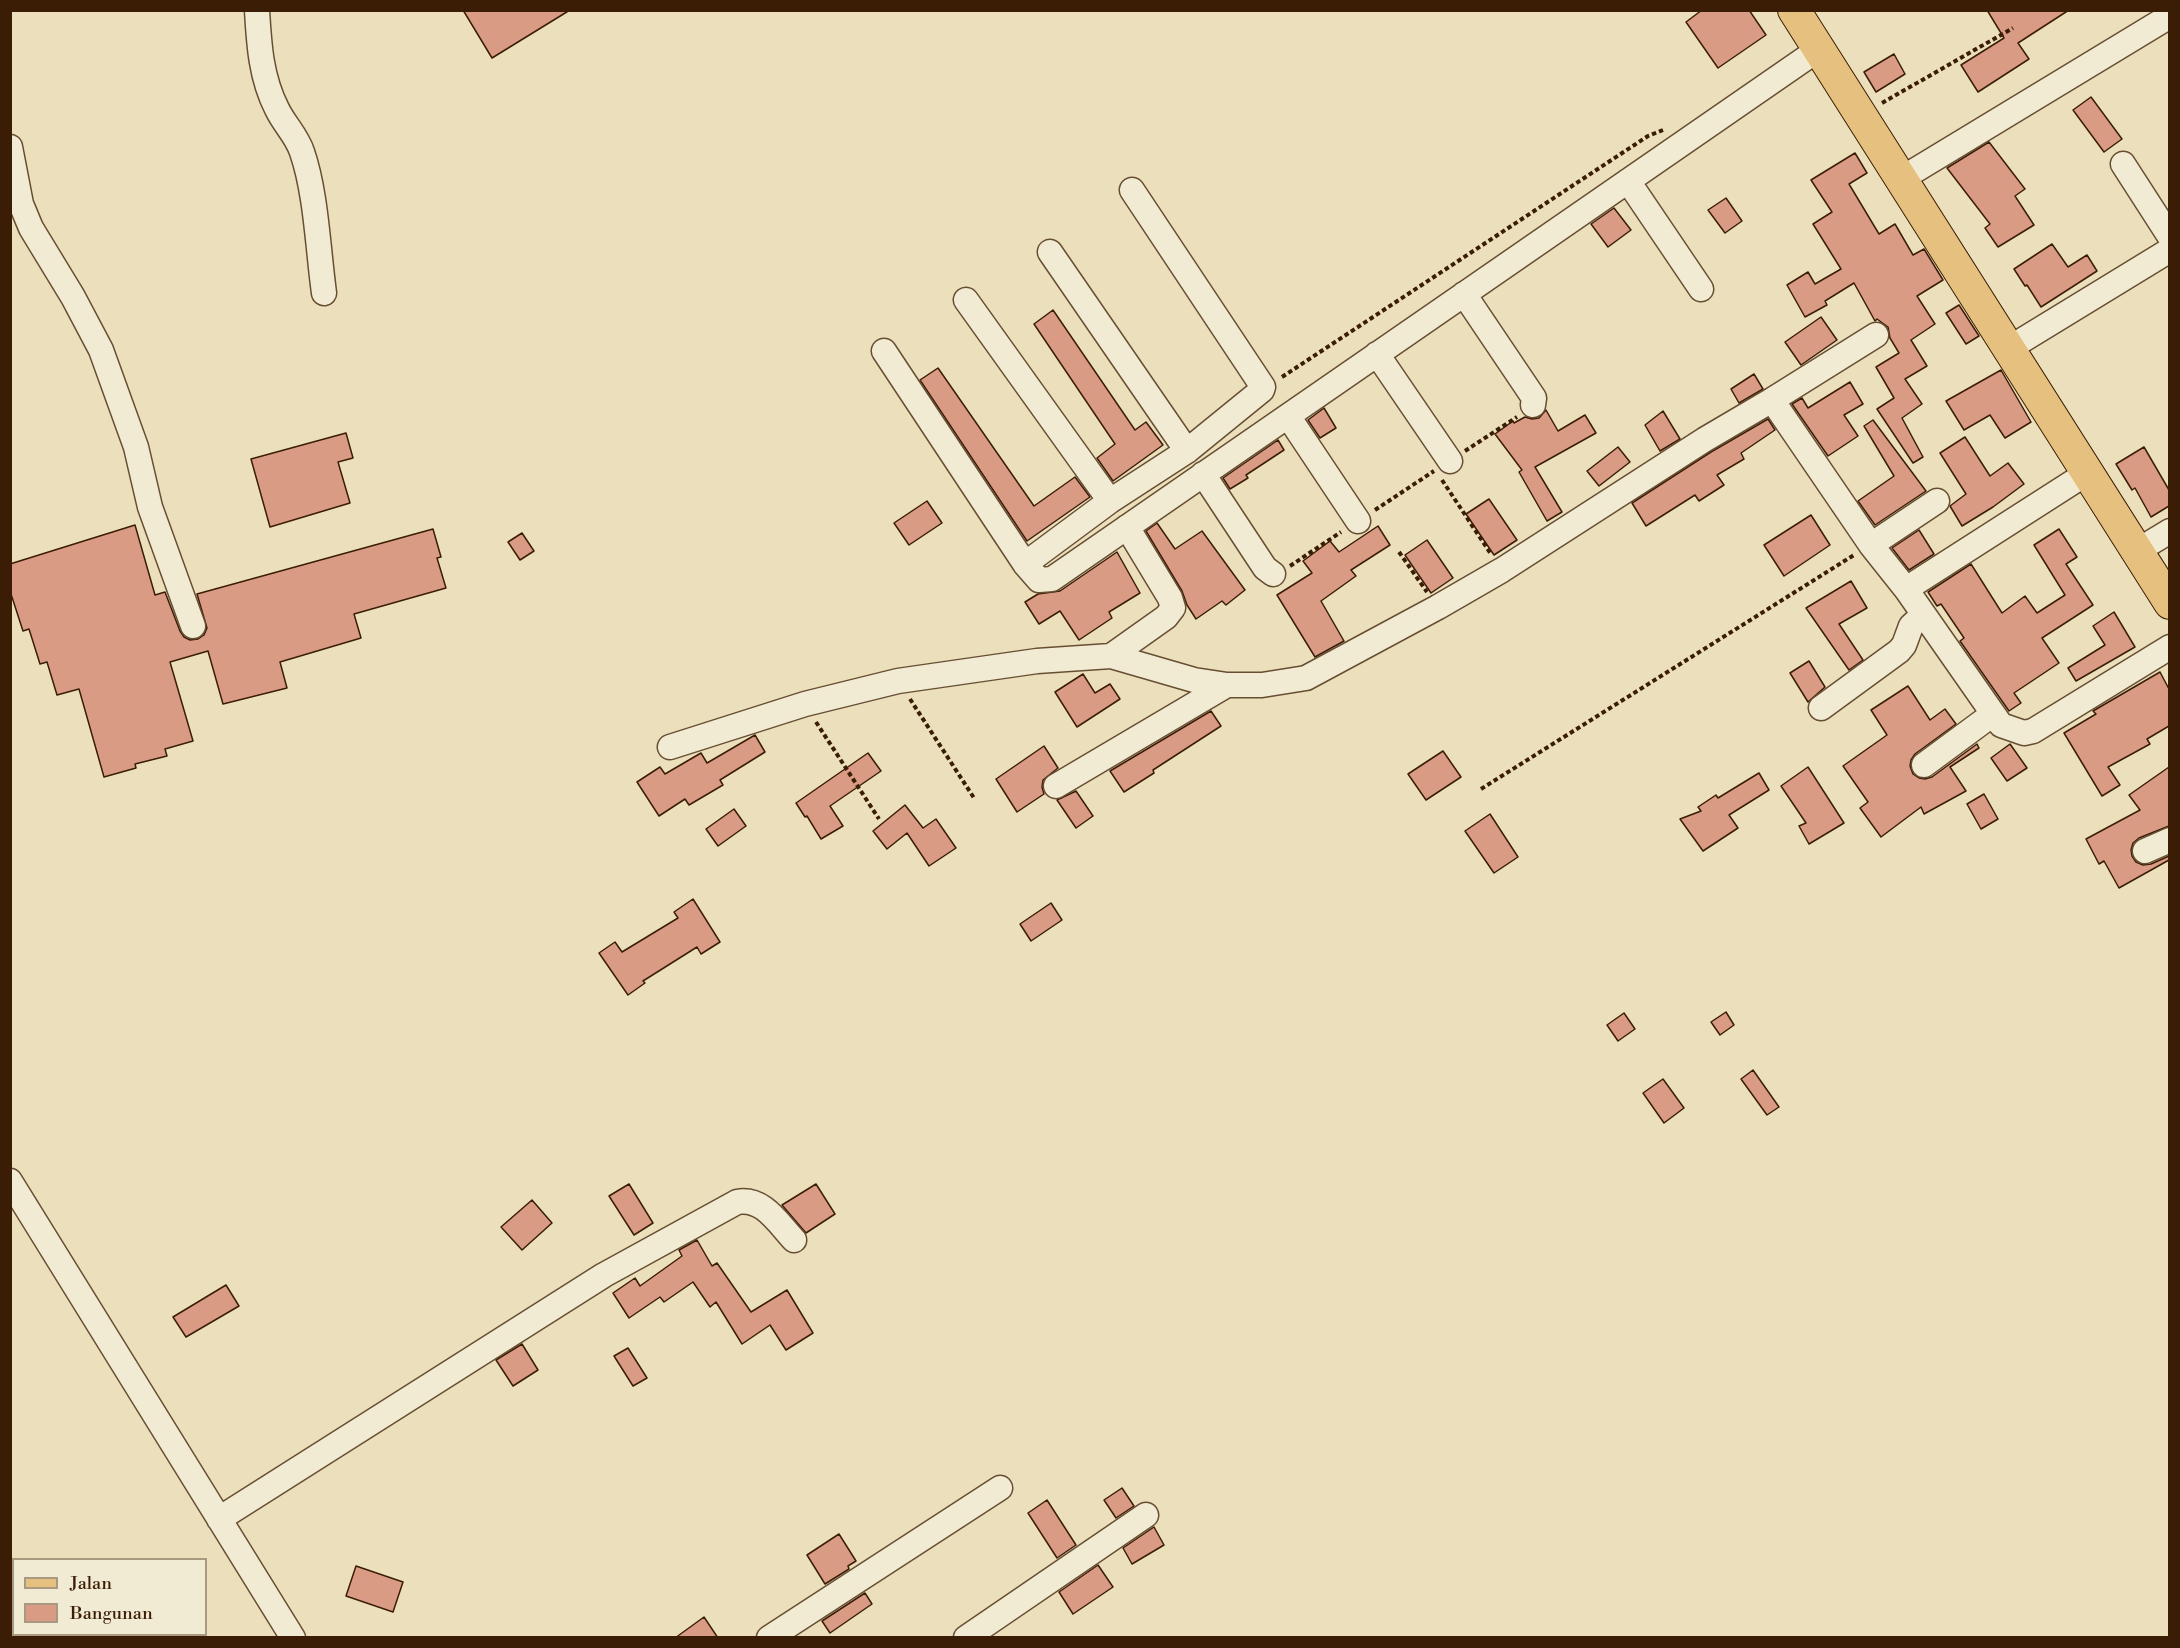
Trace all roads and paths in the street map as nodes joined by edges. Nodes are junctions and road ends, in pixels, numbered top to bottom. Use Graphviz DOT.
graph roads {
  1 [pos="257,10"];
  2 [pos="1794,10"];
  3 [pos="2169,16"];
  4 [pos="2013,28"];
  5 [pos="1819,49"];
  6 [pos="1861,115"];
  7 [pos="1666,129"];
  8 [pos="10,147"];
  9 [pos="2123,164"];
  10 [pos="1901,179"];
  11 [pos="1628,181"];
  12 [pos="1132,190"];
  13 [pos="2169,237"];
  14 [pos="2169,250"];
  15 [pos="1050,252"];
  16 [pos="1701,289"];
  17 [pos="324,292"];
  18 [pos="1464,294"];
  19 [pos="966,300"];
  20 [pos="1876,335"];
  21 [pos="2008,349"];
  22 [pos="884,351"];
  23 [pos="1377,354"];
  24 [pos="1262,390"];
  25 [pos="1772,400"];
  26 [pos="1533,405"];
  27 [pos="1288,416"];
  28 [pos="1187,451"];
  29 [pos="1442,466"];
  30 [pos="2087,472"];
  31 [pos="1203,474"];
  32 [pos="1110,501"];
  33 [pos="1937,501"];
  34 [pos="1358,521"];
  35 [pos="1127,527"];
  36 [pos="2169,531"];
  37 [pos="1871,545"];
  38 [pos="2137,551"];
  39 [pos="1400,552"];
  40 [pos="1025,564"];
  41 [pos="1502,570"];
  42 [pos="1273,573"];
  43 [pos="1906,589"];
  44 [pos="2169,603"];
  45 [pos="1438,607"];
  46 [pos="1923,615"];
  47 [pos="193,626"];
  48 [pos="2169,647"];
  49 [pos="1111,656"];
  50 [pos="898,681"];
  51 [pos="1227,685"];
  52 [pos="805,704"];
  53 [pos="1821,708"];
  54 [pos="1993,714"];
  55 [pos="670,747"];
  56 [pos="1924,765"];
  57 [pos="1056,786"];
  58 [pos="1481,789"];
  59 [pos="974,798"];
  60 [pos="879,819"];
  61 [pos="2169,840"];
  62 [pos="2145,851"];
  63 [pos="10,1181"];
  64 [pos="794,1240"];
  65 [pos="1000,1488"];
  66 [pos="1146,1515"];
  67 [pos="219,1519"];
  68 [pos="292,1638"];
  69 [pos="769,1638"];
  70 [pos="966,1638"];
  1 -- 17 [label="street"];
  2 -- 5 [label="main road"];
  3 -- 10 [label="street"];
  4 -- 6 [label="path"];
  5 -- 6 [label="main road"];
  5 -- 11 [label="street"];
  6 -- 10 [label="main road"];
  7 -- 24 [label="path"];
  8 -- 47 [label="street"];
  9 -- 13 [label="street"];
  10 -- 21 [label="main road"];
  11 -- 16 [label="street"];
  11 -- 18 [label="street"];
  12 -- 24 [label="street"];
  14 -- 21 [label="street"];
  15 -- 28 [label="street"];
  18 -- 23 [label="street"];
  18 -- 26 [label="street"];
  19 -- 32 [label="street"];
  20 -- 25 [label="street"];
  21 -- 30 [label="main road"];
  22 -- 40 [label="street"];
  23 -- 27 [label="street"];
  23 -- 29 [label="street"];
  24 -- 28 [label="street"];
  25 -- 37 [label="street"];
  25 -- 41 [label="street"];
  26 -- 29 [label="path"];
  27 -- 31 [label="street"];
  27 -- 34 [label="street"];
  28 -- 32 [label="street"];
  29 -- 34 [label="path"];
  29 -- 41 [label="path"];
  30 -- 38 [label="main road"];
  30 -- 43 [label="street"];
  31 -- 35 [label="street"];
  31 -- 42 [label="street"];
  32 -- 40 [label="street"];
  33 -- 37 [label="street"];
  34 -- 42 [label="path"];
  35 -- 40 [label="street"];
  35 -- 49 [label="street"];
  36 -- 38 [label="street"];
  37 -- 43 [label="street"];
  37 -- 58 [label="path"];
  38 -- 44 [label="main road"];
  39 -- 45 [label="path"];
  41 -- 45 [label="street"];
  43 -- 46 [label="street"];
  45 -- 51 [label="street"];
  46 -- 53 [label="street"];
  46 -- 54 [label="street"];
  48 -- 54 [label="street"];
  49 -- 50 [label="street"];
  49 -- 51 [label="street"];
  50 -- 52 [label="street"];
  50 -- 59 [label="path"];
  51 -- 57 [label="street"];
  52 -- 55 [label="street"];
  52 -- 60 [label="path"];
  54 -- 56 [label="street"];
  61 -- 62 [label="street"];
  63 -- 67 [label="street"];
  64 -- 67 [label="street"];
  65 -- 69 [label="street"];
  66 -- 70 [label="street"];
  67 -- 68 [label="street"];
}
